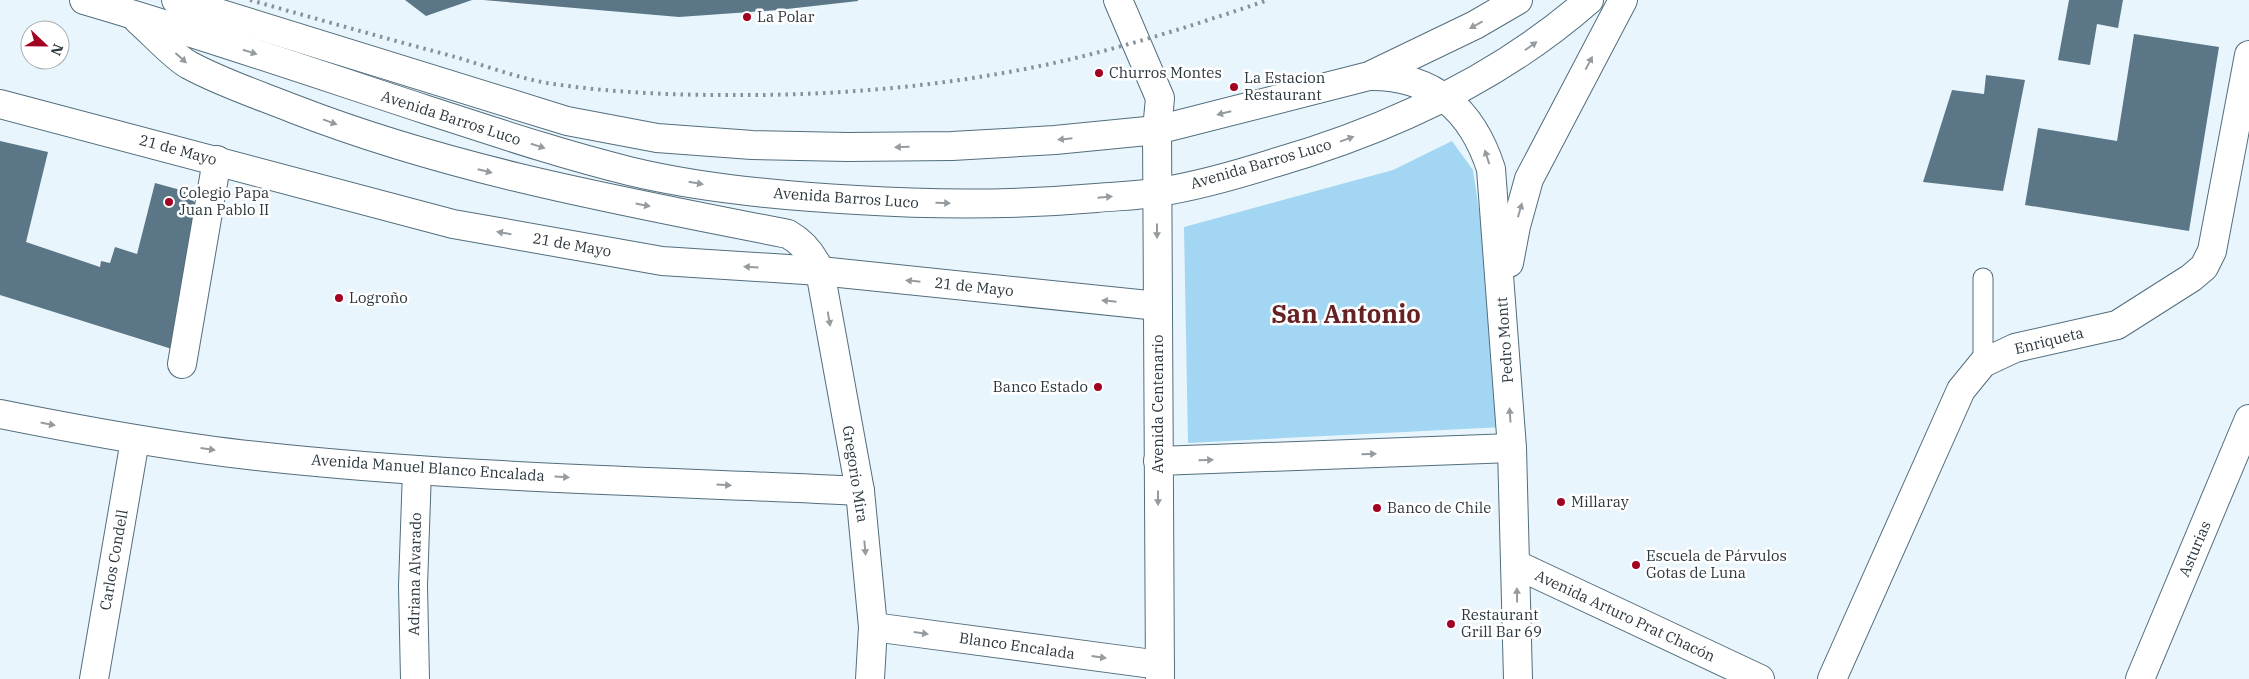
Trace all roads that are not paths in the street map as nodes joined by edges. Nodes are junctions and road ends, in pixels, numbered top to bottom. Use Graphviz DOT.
graph roads {
  1 [pos="84,0"];
  2 [pos="1118,0"];
  3 [pos="1518,0"];
  4 [pos="1589,0"];
  5 [pos="1622,0"];
  6 [pos="177,7"];
  7 [pos="132,14"];
  8 [pos="2249,55"];
  9 [pos="1369,76"];
  10 [pos="1444,97"];
  11 [pos="0,104"];
  12 [pos="1158,130"];
  13 [pos="217,160"];
  14 [pos="1157,192"];
  15 [pos="820,271"];
  16 [pos="1983,278"];
  17 [pos="1158,306"];
  18 [pos="1504,327"];
  19 [pos="1983,363"];
  20 [pos="182,364"];
  21 [pos="0,414"];
  22 [pos="2249,419"];
  23 [pos="135,440"];
  24 [pos="1512,448"];
  25 [pos="1158,461"];
  26 [pos="416,470"];
  27 [pos="860,491"];
  28 [pos="1516,565"];
  29 [pos="873,627"];
  30 [pos="1160,672"];
  31 [pos="94,679"];
  32 [pos="415,679"];
  33 [pos="870,679"];
  34 [pos="1518,679"];
  35 [pos="1760,679"];
  36 [pos="1832,679"];
  37 [pos="2140,679"];
  1 -- 7 [label="main road, Avenida Barros Luco"];
  2 -- 12 [label="main road, Avenida Centenario"];
  3 -- 9 [label="main road, Avenida Barros Luco, one-way"];
  10 -- 4 [label="main road, Avenida Barros Luco, one-way"];
  18 -- 5 [label="main road, one-way"];
  6 -- 7 [label="main road, Avenida Barros Luco"];
  12 -- 6 [label="main road, Avenida Barros Luco, one-way"];
  6 -- 14 [label="main road, Avenida Barros Luco, one-way"];
  7 -- 15 [label="main road, Gregorio Mira, one-way"];
  8 -- 19 [label="main road, Enriqueta"];
  9 -- 10 [label="main road, Pedro Montt"];
  9 -- 12 [label="main road, Avenida Barros Luco, one-way"];
  14 -- 10 [label="main road, Avenida Barros Luco, one-way"];
  18 -- 10 [label="main road, Pedro Montt, one-way"];
  11 -- 13 [label="main road, 21 de Mayo"];
  12 -- 14 [label="main road, Avenida Centenario"];
  15 -- 13 [label="main road, 21 de Mayo, one-way"];
  13 -- 20 [label="main road"];
  14 -- 17 [label="main road, Avenida Centenario, one-way"];
  17 -- 15 [label="main road, 21 de Mayo, one-way"];
  15 -- 27 [label="main road, Gregorio Mira, one-way"];
  16 -- 19 [label="lane"];
  17 -- 25 [label="main road, Avenida Centenario"];
  24 -- 18 [label="main road, Pedro Montt, one-way"];
  19 -- 36 [label="main road, Enriqueta"];
  21 -- 23 [label="main road, Avenida Manuel Blanco Encalada, one-way"];
  22 -- 37 [label="main road, Asturias"];
  23 -- 26 [label="main road, Avenida Manuel Blanco Encalada, one-way"];
  23 -- 31 [label="main road, Carlos Condell"];
  25 -- 24 [label="main road, one-way"];
  24 -- 28 [label="main road, Pedro Montt"];
  25 -- 30 [label="main road, Avenida Centenario, one-way"];
  26 -- 27 [label="main road, Avenida Manuel Blanco Encalada, one-way"];
  26 -- 32 [label="main road, Adriana Alvarado"];
  27 -- 29 [label="main road, Gregorio Mira, one-way"];
  34 -- 28 [label="main road, Pedro Montt, one-way"];
  28 -- 35 [label="main road, Avenida Arturo Prat Chacón"];
  29 -- 30 [label="main road, Blanco Encalada, one-way"];
  29 -- 33 [label="main road, Gregorio Mira"];
}
